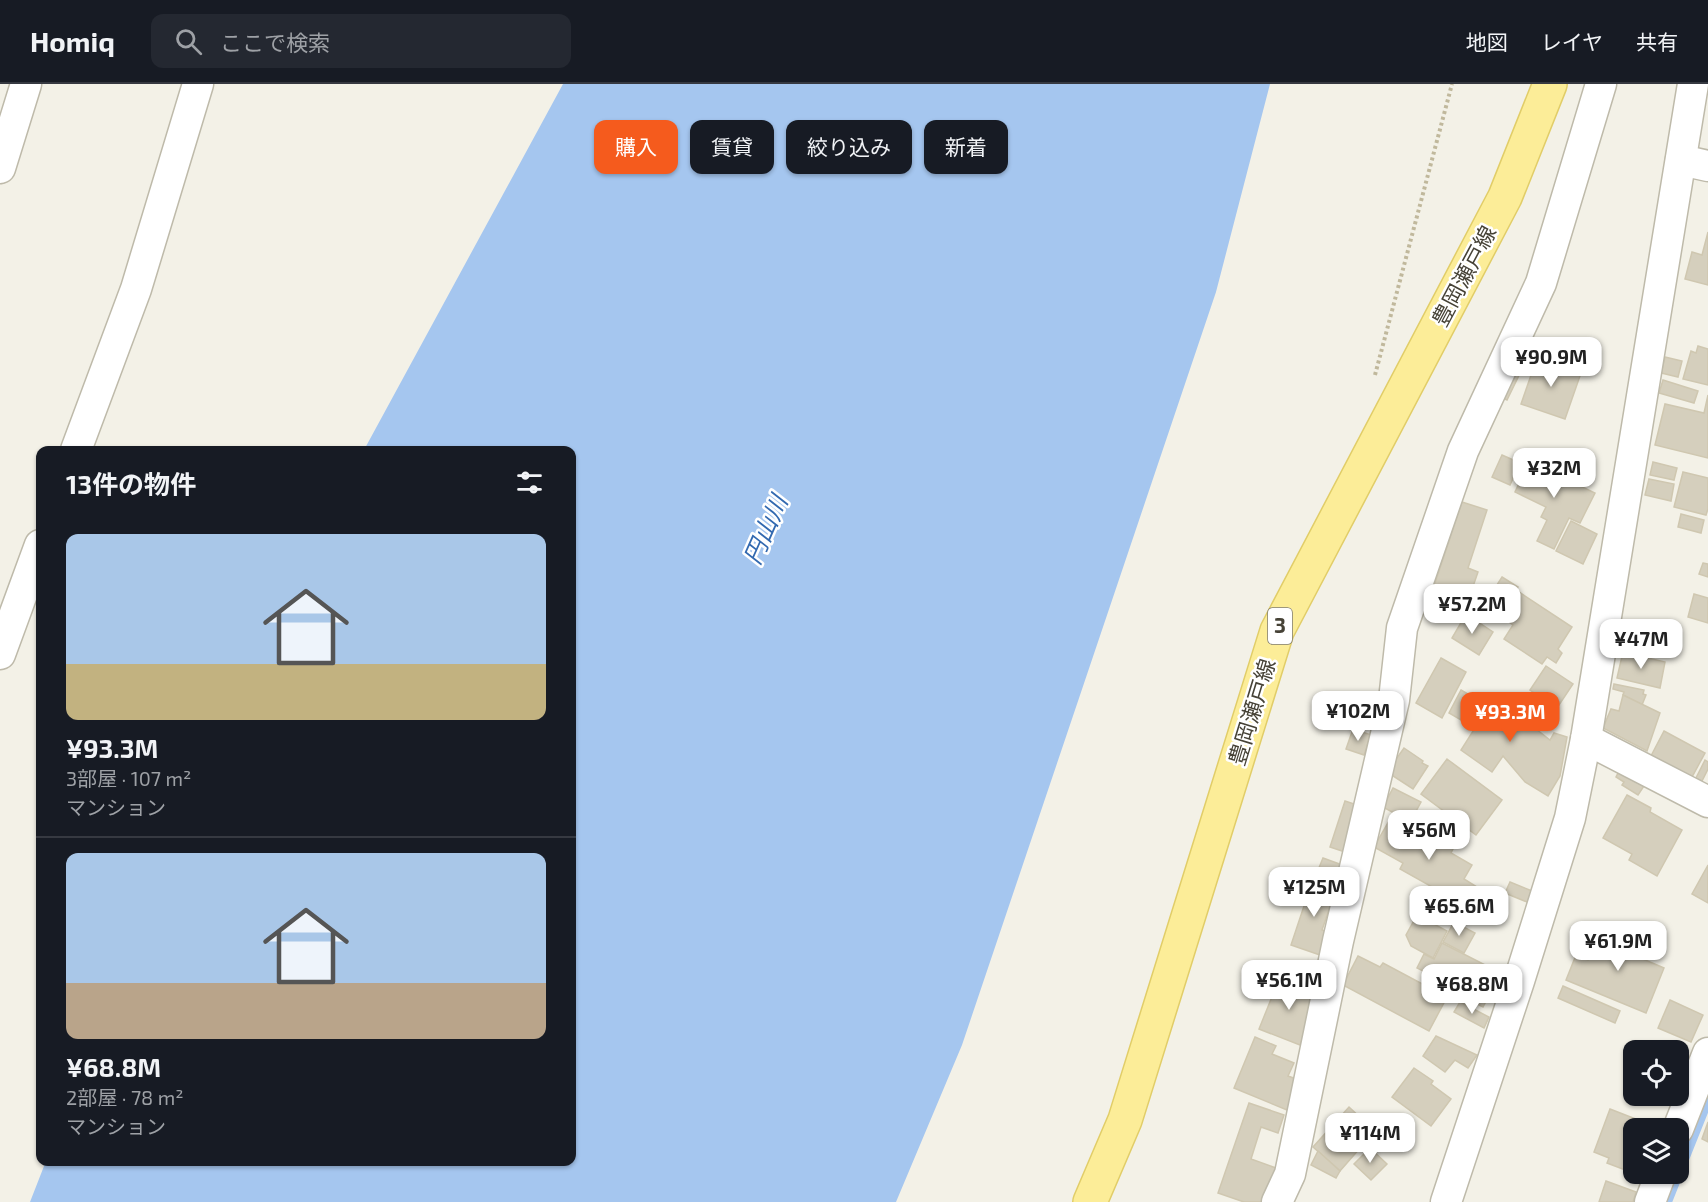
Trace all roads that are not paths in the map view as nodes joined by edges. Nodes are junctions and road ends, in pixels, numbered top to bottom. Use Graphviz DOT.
graph roads {
  1 [pos="26,84"];
  2 [pos="198,84"];
  3 [pos="1550,84"];
  4 [pos="1601,84"];
  5 [pos="1693,84"];
  6 [pos="1694,163"];
  7 [pos="0,168"];
  8 [pos="77,446"];
  9 [pos="36,556"];
  10 [pos="0,654"];
  11 [pos="1586,739"];
  12 [pos="1708,802"];
  13 [pos="1708,1053"];
  14 [pos="1682,1118"];
  15 [pos="1657,1184"];
  16 [pos="1090,1202"];
  17 [pos="1277,1202"];
  18 [pos="1446,1202"];
  19 [pos="1650,1202"];
  1 -- 7 [label="street"];
  2 -- 8 [label="street"];
  3 -- 16 [label="main road, 豊岡瀬戸線 / 3"];
  4 -- 17 [label="street"];
  5 -- 6 [label="street"];
  6 -- 11 [label="street"];
  9 -- 10 [label="street"];
  11 -- 12 [label="street"];
  11 -- 18 [label="street"];
  13 -- 14 [label="street"];
  15 -- 19 [label="street"];
}
